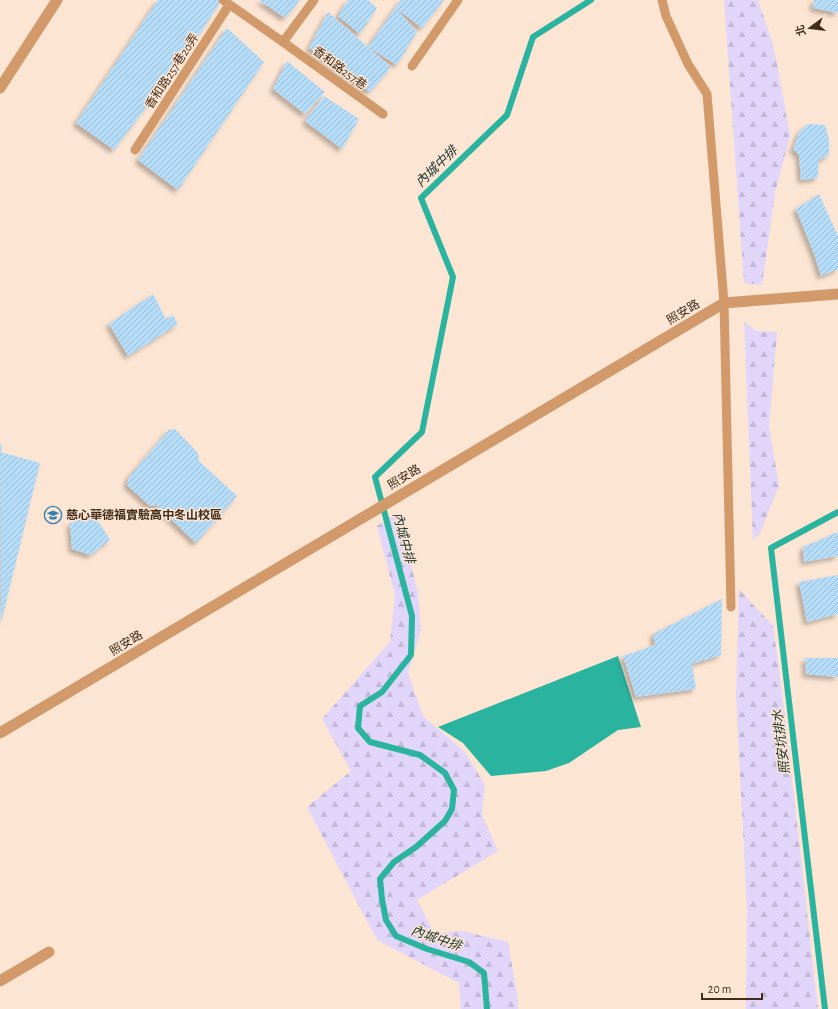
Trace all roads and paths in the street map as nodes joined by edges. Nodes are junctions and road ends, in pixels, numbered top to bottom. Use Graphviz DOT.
graph roads {
  1 [pos="57,0"];
  2 [pos="314,0"];
  3 [pos="458,0"];
  4 [pos="662,0"];
  5 [pos="226,2"];
  6 [pos="283,42"];
  7 [pos="412,66"];
  8 [pos="0,88"];
  9 [pos="383,114"];
  10 [pos="135,150"];
  11 [pos="838,294"];
  12 [pos="724,303"];
  13 [pos="731,606"];
  14 [pos="0,733"];
  15 [pos="49,952"];
  16 [pos="0,981"];
  1 -- 8 [label="street"];
  2 -- 6 [label="lane"];
  3 -- 7 [label="lane"];
  4 -- 12 [label="lane"];
  5 -- 6 [label="lane, 香和路257巷"];
  5 -- 10 [label="lane, 香和路257巷20弄"];
  6 -- 9 [label="lane, 香和路257巷"];
  11 -- 12 [label="street, 照安路"];
  12 -- 13 [label="lane"];
  12 -- 14 [label="street, 照安路"];
  15 -- 16 [label="street"];
}
